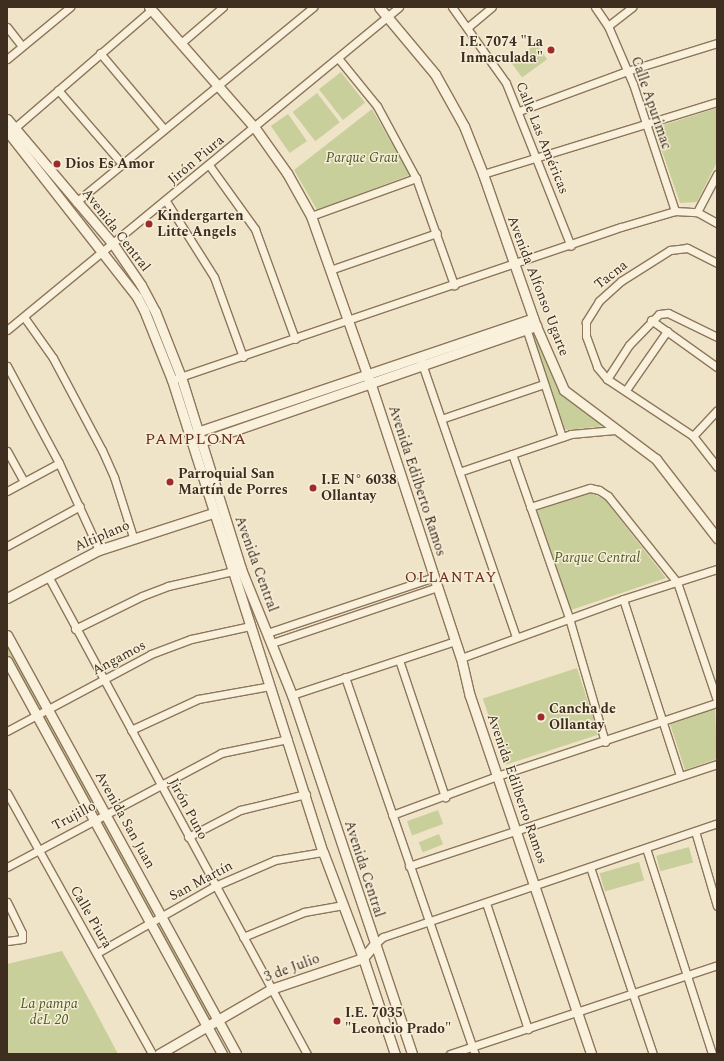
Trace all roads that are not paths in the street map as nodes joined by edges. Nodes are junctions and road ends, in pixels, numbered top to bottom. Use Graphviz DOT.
graph roads {
  1 [pos="70,7"];
  2 [pos="223,7"];
  3 [pos="313,7"];
  4 [pos="379,7"];
  5 [pos="399,7"];
  6 [pos="452,7"];
  7 [pos="492,7"];
  8 [pos="595,7"];
  9 [pos="632,7"];
  10 [pos="150,8"];
  11 [pos="62,10"];
  12 [pos="388,17"];
  13 [pos="608,26"];
  14 [pos="7,27"];
  15 [pos="468,27"];
  16 [pos="181,43"];
  17 [pos="717,43"];
  18 [pos="22,46"];
  19 [pos="100,53"];
  20 [pos="338,58"];
  21 [pos="7,59"];
  22 [pos="627,71"];
  23 [pos="218,85"];
  24 [pos="58,90"];
  25 [pos="717,102"];
  26 [pos="519,110"];
  27 [pos="7,119"];
  28 [pos="646,123"];
  29 [pos="255,128"];
  30 [pos="164,129"];
  31 [pos="9,131"];
  32 [pos="537,158"];
  33 [pos="122,164"];
  34 [pos="210,164"];
  35 [pos="483,174"];
  36 [pos="717,174"];
  37 [pos="416,178"];
  38 [pos="166,201"];
  39 [pos="76,202"];
  40 [pos="675,211"];
  41 [pos="697,212"];
  42 [pos="311,216"];
  43 [pos="717,223"];
  44 [pos="437,233"];
  45 [pos="113,244"];
  46 [pos="571,246"];
  47 [pos="101,251"];
  48 [pos="717,263"];
  49 [pos="513,264"];
  50 [pos="330,270"];
  51 [pos="454,285"];
  52 [pos="24,317"];
  53 [pos="347,320"];
  54 [pos="651,320"];
  55 [pos="534,322"];
  56 [pos="525,325"];
  57 [pos="8,326"];
  58 [pos="667,331"];
  59 [pos="717,337"];
  60 [pos="295,339"];
  61 [pos="243,357"];
  62 [pos="420,357"];
  63 [pos="7,366"];
  64 [pos="423,367"];
  65 [pos="717,368"];
  66 [pos="368,375"];
  67 [pos="181,377"];
  68 [pos="607,379"];
  69 [pos="172,380"];
  70 [pos="544,384"];
  71 [pos="371,385"];
  72 [pos="626,390"];
  73 [pos="289,402"];
  74 [pos="717,410"];
  75 [pos="292,412"];
  76 [pos="441,419"];
  77 [pos="615,430"];
  78 [pos="198,432"];
  79 [pos="693,436"];
  80 [pos="562,437"];
  81 [pos="201,442"];
  82 [pos="7,451"];
  83 [pos="512,454"];
  84 [pos="60,463"];
  85 [pos="717,467"];
  86 [pos="460,472"];
  87 [pos="24,482"];
  88 [pos="7,490"];
  89 [pos="80,506"];
  90 [pos="530,507"];
  91 [pos="213,513"];
  92 [pos="132,537"];
  93 [pos="717,538"];
  94 [pos="7,546"];
  95 [pos="99,550"];
  96 [pos="241,569"];
  97 [pos="717,569"];
  98 [pos="231,572"];
  99 [pos="48,576"];
  100 [pos="434,577"];
  101 [pos="677,582"];
  102 [pos="437,587"];
  103 [pos="7,598"];
  104 [pos="623,599"];
  105 [pos="569,618"];
  106 [pos="250,626"];
  107 [pos="75,628"];
  108 [pos="267,633"];
  109 [pos="7,635"];
  110 [pos="516,637"];
  111 [pos="455,641"];
  112 [pos="272,643"];
  113 [pos="461,658"];
  114 [pos="399,660"];
  115 [pos="7,662"];
  116 [pos="345,677"];
  117 [pos="103,681"];
  118 [pos="270,686"];
  119 [pos="292,695"];
  120 [pos="717,701"];
  121 [pos="48,709"];
  122 [pos="36,716"];
  123 [pos="663,721"];
  124 [pos="131,730"];
  125 [pos="7,732"];
  126 [pos="288,739"];
  127 [pos="605,742"];
  128 [pos="717,764"];
  129 [pos="497,776"];
  130 [pos="680,776"];
  131 [pos="161,785"];
  132 [pos="7,793"];
  133 [pos="306,794"];
  134 [pos="445,797"];
  135 [pos="106,814"];
  136 [pos="392,815"];
  137 [pos="94,821"];
  138 [pos="717,823"];
  139 [pos="517,831"];
  140 [pos="695,831"];
  141 [pos="188,837"];
  142 [pos="646,848"];
  143 [pos="38,850"];
  144 [pos="323,852"];
  145 [pos="409,866"];
  146 [pos="590,867"];
  147 [pos="7,868"];
  148 [pos="215,886"];
  149 [pos="536,886"];
  150 [pos="7,902"];
  151 [pos="486,903"];
  152 [pos="343,905"];
  153 [pos="717,906"];
  154 [pos="162,917"];
  155 [pos="428,922"];
  156 [pos="150,924"];
  157 [pos="243,937"];
  158 [pos="7,941"];
  159 [pos="374,945"];
  160 [pos="97,953"];
  161 [pos="364,958"];
  162 [pos="717,965"];
  163 [pos="687,975"];
  164 [pos="271,989"];
  165 [pos="632,994"];
  166 [pos="576,1011"];
  167 [pos="218,1020"];
  168 [pos="207,1026"];
  169 [pos="528,1029"];
  170 [pos="472,1047"];
  171 [pos="152,1054"];
  172 [pos="159,1054"];
  173 [pos="222,1054"];
  174 [pos="236,1054"];
  175 [pos="307,1054"];
  176 [pos="395,1054"];
  177 [pos="412,1054"];
  178 [pos="450,1054"];
  179 [pos="475,1054"];
  180 [pos="591,1054"];
  181 [pos="653,1054"];
  182 [pos="712,1054"];
  1 -- 11 [label="street"];
  2 -- 16 [label="street"];
  3 -- 23 [label="street"];
  4 -- 12 [label="street, Avenida Alfonso Ugarte"];
  5 -- 12 [label="street, Jirón Piura"];
  6 -- 15 [label="street, Calle Las Américas"];
  7 -- 15 [label="street"];
  8 -- 13 [label="street, Calle Apurimac"];
  9 -- 13 [label="street"];
  10 -- 16 [label="street, Avenida Edilberto Ramos"];
  10 -- 19 [label="street"];
  11 -- 18 [label="street"];
  12 -- 20 [label="street, Jirón Piura"];
  12 -- 35 [label="street, Avenida Alfonso Ugarte"];
  13 -- 22 [label="street, Calle Apurimac"];
  14 -- 18 [label="street"];
  15 -- 26 [label="street, Calle Las Américas"];
  16 -- 23 [label="street, Avenida Edilberto Ramos"];
  17 -- 22 [label="street"];
  18 -- 21 [label="street"];
  19 -- 24 [label="street"];
  19 -- 30 [label="street"];
  20 -- 29 [label="street, Jirón Piura"];
  20 -- 37 [label="street"];
  22 -- 26 [label="street"];
  22 -- 28 [label="street, Calle Apurimac"];
  23 -- 29 [label="street, Avenida Edilberto Ramos"];
  23 -- 30 [label="street"];
  24 -- 31 [label="street"];
  24 -- 33 [label="street"];
  25 -- 28 [label="street"];
  26 -- 32 [label="street, Calle Las Américas"];
  27 -- 31 [label="street, Avenida Central"];
  28 -- 32 [label="street"];
  28 -- 40 [label="street, Calle Apurimac"];
  29 -- 34 [label="street, Jirón Piura"];
  29 -- 42 [label="street, Avenida Edilberto Ramos"];
  30 -- 33 [label="street"];
  31 -- 39 [label="street, Avenida Central"];
  31 -- 47 [label="street, Avenida Central"];
  32 -- 35 [label="street"];
  32 -- 46 [label="street, Calle Las Américas"];
  33 -- 39 [label="street"];
  34 -- 38 [label="street, Jirón Piura"];
  34 -- 60 [label="street"];
  35 -- 49 [label="street, Avenida Alfonso Ugarte"];
  36 -- 41 [label="street"];
  37 -- 42 [label="street"];
  37 -- 44 [label="street"];
  38 -- 45 [label="street, Jirón Piura"];
  38 -- 61 [label="street"];
  39 -- 45 [label="street, Avenida Central"];
  40 -- 41 [label="street"];
  40 -- 46 [label="street"];
  41 -- 43 [label="street"];
  42 -- 50 [label="street, Avenida Edilberto Ramos"];
  44 -- 50 [label="street"];
  44 -- 51 [label="street"];
  45 -- 47 [label="street, Jirón Piura"];
  45 -- 67 [label="street, Avenida Central"];
  46 -- 49 [label="street"];
  47 -- 52 [label="street, Jirón Piura"];
  47 -- 69 [label="street, Avenida Central"];
  48 -- 68 [label="street, Tacna"];
  49 -- 51 [label="street"];
  49 -- 55 [label="street, Avenida Alfonso Ugarte"];
  50 -- 53 [label="street, Avenida Edilberto Ramos"];
  51 -- 53 [label="street"];
  52 -- 57 [label="street, Jirón Piura"];
  52 -- 92 [label="street"];
  53 -- 60 [label="street"];
  53 -- 66 [label="street, Avenida Edilberto Ramos"];
  54 -- 58 [label="street"];
  54 -- 59 [label="street"];
  54 -- 68 [label="street"];
  55 -- 56 [label="street"];
  55 -- 77 [label="street, Avenida Alfonso Ugarte"];
  56 -- 62 [label="street"];
  56 -- 64 [label="street"];
  56 -- 70 [label="street"];
  58 -- 65 [label="street"];
  58 -- 72 [label="street"];
  60 -- 61 [label="street"];
  61 -- 67 [label="street"];
  62 -- 64 [label="street"];
  62 -- 66 [label="street"];
  63 -- 84 [label="street"];
  64 -- 71 [label="street"];
  64 -- 76 [label="street"];
  66 -- 71 [label="street, Avenida Edilberto Ramos"];
  66 -- 73 [label="street"];
  67 -- 69 [label="street"];
  67 -- 78 [label="street, Avenida Central"];
  68 -- 72 [label="street"];
  69 -- 91 [label="street, Avenida Central"];
  70 -- 76 [label="street"];
  70 -- 80 [label="street"];
  71 -- 75 [label="street"];
  71 -- 100 [label="street, Avenida Edilberto Ramos"];
  72 -- 79 [label="street"];
  73 -- 75 [label="street"];
  73 -- 78 [label="street"];
  74 -- 79 [label="street"];
  75 -- 81 [label="street"];
  76 -- 86 [label="street"];
  77 -- 80 [label="street"];
  77 -- 93 [label="street, Avenida Alfonso Ugarte"];
  78 -- 81 [label="street, Avenida Central"];
  79 -- 85 [label="street"];
  80 -- 83 [label="street"];
  81 -- 96 [label="street, Avenida Central"];
  82 -- 87 [label="street"];
  83 -- 86 [label="street"];
  83 -- 90 [label="street"];
  84 -- 87 [label="street"];
  84 -- 89 [label="street"];
  86 -- 110 [label="street"];
  87 -- 88 [label="street"];
  89 -- 94 [label="street"];
  89 -- 95 [label="street"];
  90 -- 101 [label="street"];
  90 -- 105 [label="street"];
  91 -- 92 [label="street, Altiplano"];
  91 -- 98 [label="street, Avenida Central"];
  92 -- 95 [label="street, Altiplano"];
  95 -- 99 [label="street, Altiplano"];
  96 -- 98 [label="street"];
  96 -- 108 [label="street, Avenida Central"];
  97 -- 101 [label="street"];
  98 -- 106 [label="street, Avenida Central"];
  98 -- 107 [label="street"];
  99 -- 103 [label="street, Altiplano"];
  99 -- 107 [label="street, Jirón Puno"];
  100 -- 102 [label="street, Avenida Edilberto Ramos"];
  100 -- 108 [label="street"];
  101 -- 104 [label="street"];
  101 -- 120 [label="street"];
  102 -- 111 [label="street, Avenida Edilberto Ramos"];
  102 -- 112 [label="street"];
  104 -- 105 [label="street"];
  104 -- 123 [label="street"];
  105 -- 110 [label="street"];
  105 -- 127 [label="street"];
  106 -- 117 [label="street, Angamos"];
  106 -- 118 [label="street, Avenida Central"];
  107 -- 117 [label="street, Jirón Puno"];
  108 -- 112 [label="street, Avenida Central"];
  109 -- 121 [label="street, Avenida San Juan"];
  110 -- 113 [label="street"];
  111 -- 113 [label="street, Avenida Edilberto Ramos"];
  111 -- 114 [label="street"];
  112 -- 119 [label="street, Avenida Central"];
  113 -- 129 [label="street, Avenida Edilberto Ramos"];
  114 -- 116 [label="street"];
  114 -- 134 [label="street"];
  115 -- 122 [label="street, Avenida San Juan"];
  116 -- 119 [label="street"];
  116 -- 136 [label="street"];
  117 -- 121 [label="street, Angamos"];
  117 -- 124 [label="street, Jirón Puno"];
  118 -- 124 [label="street"];
  118 -- 126 [label="street, Avenida Central"];
  119 -- 159 [label="street, Avenida Central"];
  120 -- 123 [label="street"];
  121 -- 122 [label="street, Angamos"];
  121 -- 135 [label="street, Avenida San Juan"];
  122 -- 125 [label="street, Angamos"];
  122 -- 137 [label="street, Avenida San Juan"];
  123 -- 127 [label="street"];
  123 -- 130 [label="street"];
  124 -- 131 [label="street, Jirón Puno"];
  126 -- 131 [label="street, Trujillo"];
  126 -- 133 [label="street, Avenida Central"];
  127 -- 129 [label="street"];
  128 -- 130 [label="street"];
  129 -- 134 [label="street"];
  129 -- 139 [label="street, Avenida Edilberto Ramos"];
  130 -- 139 [label="street"];
  131 -- 135 [label="street, Trujillo"];
  131 -- 141 [label="street, Jirón Puno"];
  132 -- 143 [label="street, Calle Piura"];
  133 -- 141 [label="street"];
  133 -- 144 [label="street, Avenida Central"];
  134 -- 136 [label="street"];
  135 -- 137 [label="street, Trujillo"];
  135 -- 154 [label="street, Avenida San Juan"];
  136 -- 145 [label="street"];
  137 -- 143 [label="street, Trujillo"];
  137 -- 156 [label="street, Avenida San Juan"];
  138 -- 140 [label="street"];
  139 -- 145 [label="street"];
  139 -- 149 [label="street, Avenida Edilberto Ramos"];
  140 -- 142 [label="street"];
  140 -- 153 [label="street"];
  141 -- 148 [label="street, Jirón Puno"];
  142 -- 146 [label="street"];
  142 -- 163 [label="street"];
  143 -- 147 [label="street, Trujillo"];
  143 -- 160 [label="street, Calle Piura"];
  144 -- 148 [label="street, San Martín"];
  144 -- 152 [label="street, Avenida Central"];
  145 -- 155 [label="street"];
  146 -- 149 [label="street"];
  146 -- 165 [label="street"];
  148 -- 154 [label="street, San Martín"];
  148 -- 157 [label="street, Jirón Puno"];
  149 -- 151 [label="street"];
  149 -- 166 [label="street, Avenida Edilberto Ramos"];
  150 -- 158 [label="street"];
  151 -- 155 [label="street"];
  151 -- 169 [label="street"];
  152 -- 157 [label="street"];
  152 -- 161 [label="street, Avenida Central"];
  154 -- 156 [label="street, San Martín"];
  154 -- 167 [label="street, Avenida San Juan"];
  155 -- 159 [label="street"];
  155 -- 170 [label="street"];
  156 -- 160 [label="street, San Martín"];
  156 -- 168 [label="street, Avenida San Juan"];
  157 -- 164 [label="street, Jirón Puno"];
  159 -- 161 [label="street"];
  159 -- 177 [label="street, Avenida Central"];
  160 -- 171 [label="street, Calle Piura"];
  161 -- 164 [label="street, 3 de Julio"];
  161 -- 176 [label="street, Avenida Central"];
  162 -- 163 [label="street"];
  163 -- 165 [label="street"];
  163 -- 182 [label="street"];
  164 -- 167 [label="street, 3 de Julio"];
  164 -- 175 [label="street, Jirón Puno"];
  165 -- 166 [label="street"];
  165 -- 181 [label="street"];
  166 -- 169 [label="street"];
  166 -- 180 [label="street, Avenida Edilberto Ramos"];
  167 -- 168 [label="street, 3 de Julio"];
  167 -- 174 [label="street, Avenida San Juan"];
  168 -- 172 [label="street, 3 de Julio"];
  168 -- 173 [label="street, Avenida San Juan"];
  169 -- 170 [label="street"];
  170 -- 178 [label="street"];
  170 -- 179 [label="street"];
}
